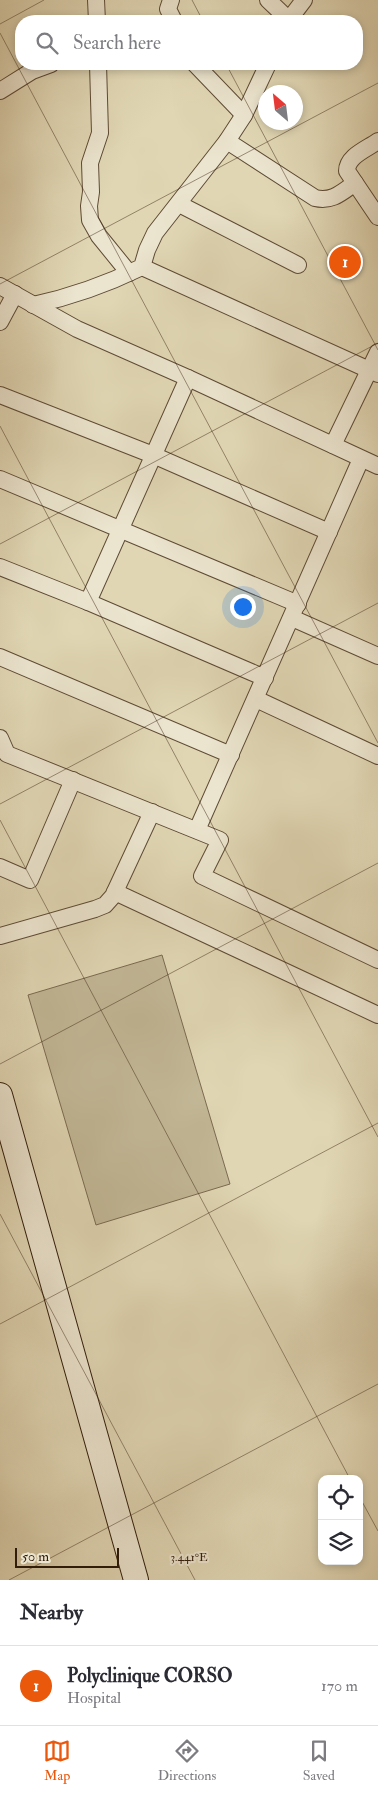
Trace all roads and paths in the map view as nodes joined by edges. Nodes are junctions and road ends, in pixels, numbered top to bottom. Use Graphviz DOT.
graph roads {
  1 [pos="96,0"];
  2 [pos="268,0"];
  3 [pos="304,0"];
  4 [pos="97,15"];
  5 [pos="283,15"];
  6 [pos="292,15"];
  7 [pos="35,70"];
  8 [pos="98,70"];
  9 [pos="201,70"];
  10 [pos="265,70"];
  11 [pos="0,91"];
  12 [pos="244,115"];
  13 [pos="227,141"];
  14 [pos="378,142"];
  15 [pos="355,183"];
  16 [pos="179,204"];
  17 [pos="378,216"];
  18 [pos="298,266"];
  19 [pos="136,270"];
  20 [pos="0,286"];
  21 [pos="15,294"];
  22 [pos="33,304"];
  23 [pos="0,322"];
  24 [pos="378,352"];
  25 [pos="374,372"];
  26 [pos="188,378"];
  27 [pos="0,395"];
  28 [pos="333,445"];
  29 [pos="153,455"];
  30 [pos="361,459"];
  31 [pos="378,466"];
  32 [pos="0,478"];
  33 [pos="119,529"];
  34 [pos="329,532"];
  35 [pos="0,567"];
  36 [pos="88,602"];
  37 [pos="295,611"];
  38 [pos="378,656"];
  39 [pos="0,657"];
  40 [pos="265,678"];
  41 [pos="256,698"];
  42 [pos="0,738"];
  43 [pos="231,755"];
  44 [pos="378,756"];
  45 [pos="73,780"];
  46 [pos="152,812"];
  47 [pos="197,830"];
  48 [pos="0,867"];
  49 [pos="115,892"];
  50 [pos="0,936"];
  51 [pos="378,960"];
  52 [pos="378,1015"];
  53 [pos="0,1095"];
  54 [pos="136,1580"];
  1 -- 4 [label="street"];
  2 -- 5 [label="street"];
  3 -- 6 [label="street"];
  7 -- 11 [label="street"];
  8 -- 19 [label="street"];
  9 -- 12 [label="street"];
  10 -- 12 [label="street"];
  12 -- 13 [label="street"];
  13 -- 15 [label="street"];
  13 -- 16 [label="street"];
  14 -- 15 [label="street"];
  15 -- 17 [label="street"];
  16 -- 18 [label="street"];
  16 -- 19 [label="street"];
  19 -- 22 [label="street"];
  19 -- 25 [label="street"];
  20 -- 21 [label="street"];
  21 -- 22 [label="street"];
  21 -- 23 [label="street"];
  22 -- 26 [label="street"];
  24 -- 25 [label="street"];
  25 -- 28 [label="street"];
  26 -- 28 [label="street"];
  26 -- 29 [label="street"];
  27 -- 29 [label="street"];
  28 -- 30 [label="street"];
  29 -- 33 [label="street"];
  29 -- 34 [label="street"];
  30 -- 31 [label="street"];
  30 -- 34 [label="street"];
  32 -- 33 [label="street"];
  33 -- 36 [label="street"];
  33 -- 37 [label="street"];
  34 -- 37 [label="street"];
  35 -- 36 [label="street"];
  36 -- 40 [label="street"];
  37 -- 38 [label="street"];
  37 -- 40 [label="street"];
  39 -- 43 [label="street"];
  40 -- 41 [label="street"];
  41 -- 43 [label="street"];
  41 -- 44 [label="street"];
  42 -- 45 [label="street"];
  43 -- 47 [label="street"];
  45 -- 46 [label="street"];
  45 -- 48 [label="street"];
  46 -- 47 [label="street"];
  46 -- 49 [label="street"];
  47 -- 51 [label="street"];
  49 -- 50 [label="street"];
  49 -- 52 [label="street"];
  53 -- 54 [label="main road"];
}
